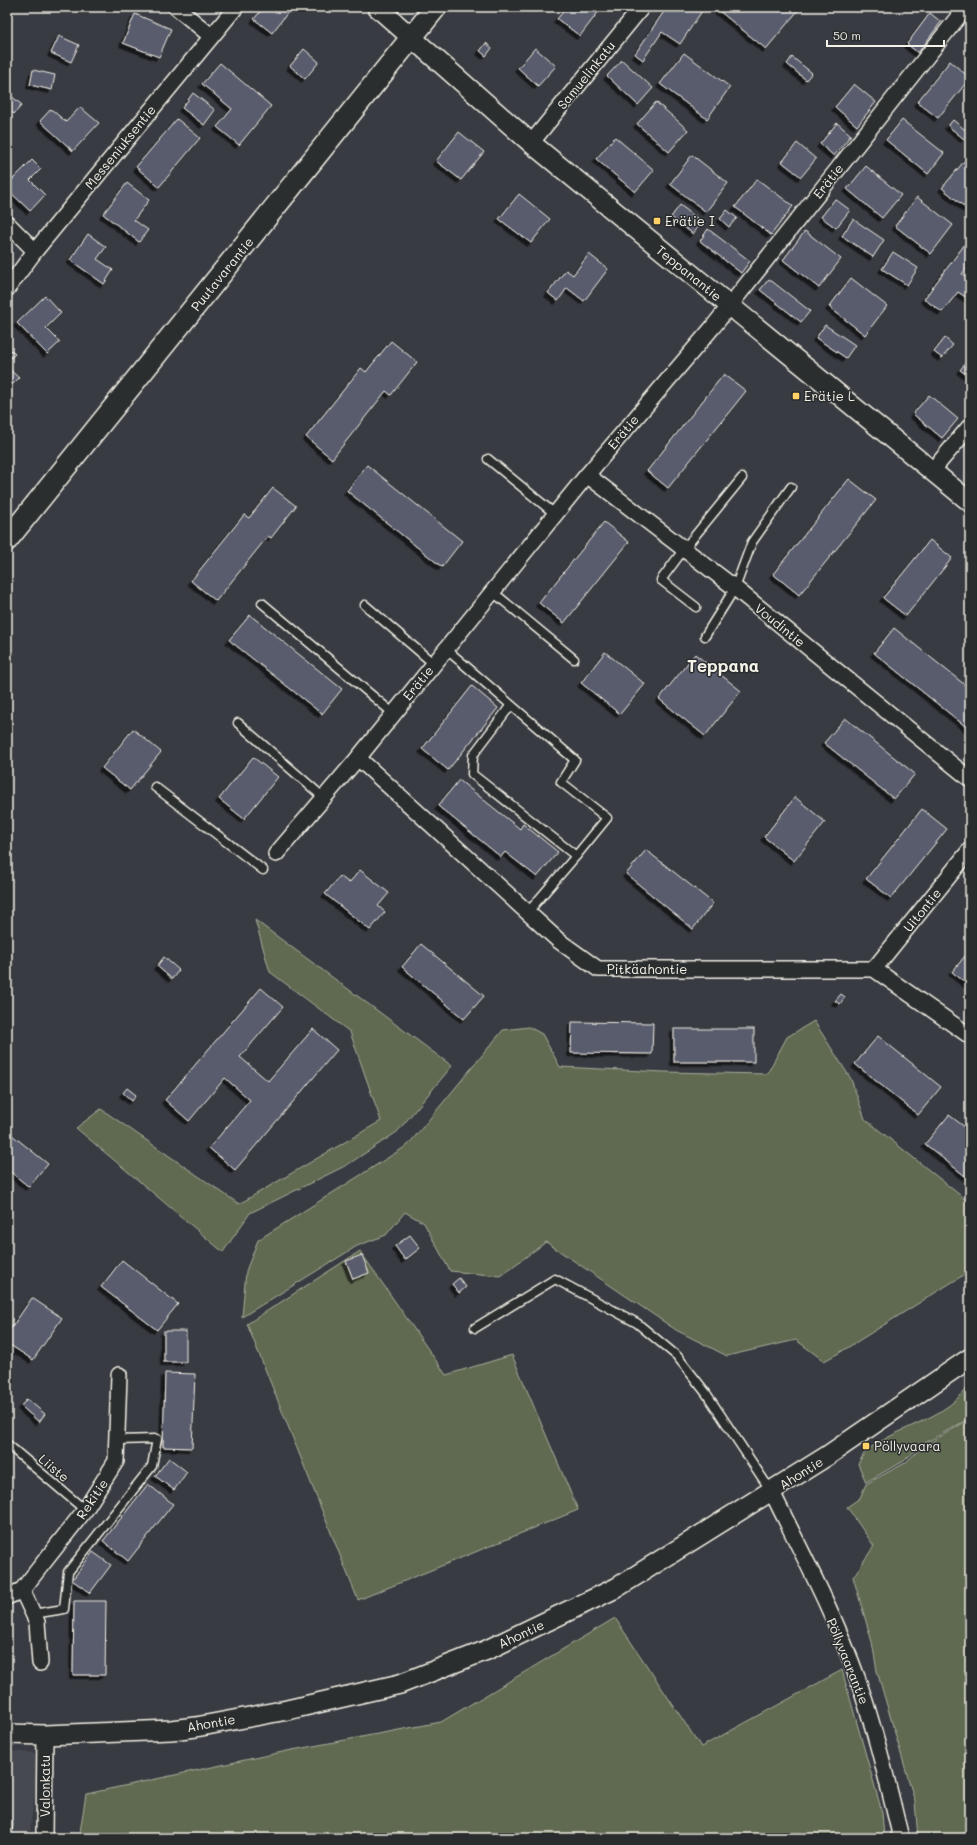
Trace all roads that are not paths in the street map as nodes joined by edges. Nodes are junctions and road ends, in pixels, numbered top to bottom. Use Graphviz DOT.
graph roads {
  1 [pos="176,7"];
  2 [pos="236,7"];
  3 [pos="377,7"];
  4 [pos="436,7"];
  5 [pos="642,7"];
  6 [pos="966,7"];
  7 [pos="211,36"];
  8 [pos="411,39"];
  9 [pos="531,143"];
  10 [pos="7,223"];
  11 [pos="35,251"];
  12 [pos="7,289"];
  13 [pos="730,306"];
  14 [pos="970,426"];
  15 [pos="488,459"];
  16 [pos="932,471"];
  17 [pos="587,475"];
  18 [pos="742,478"];
  19 [pos="791,487"];
  20 [pos="970,502"];
  21 [pos="555,514"];
  22 [pos="7,540"];
  23 [pos="684,549"];
  24 [pos="735,588"];
  25 [pos="493,592"];
  26 [pos="262,603"];
  27 [pos="365,605"];
  28 [pos="696,607"];
  29 [pos="706,636"];
  30 [pos="446,649"];
  31 [pos="574,660"];
  32 [pos="434,664"];
  33 [pos="511,705"];
  34 [pos="394,714"];
  35 [pos="238,723"];
  36 [pos="358,758"];
  37 [pos="970,779"];
  38 [pos="155,787"];
  39 [pos="324,798"];
  40 [pos="970,850"];
  41 [pos="276,854"];
  42 [pos="576,856"];
  43 [pos="263,870"];
  44 [pos="528,912"];
  45 [pos="874,969"];
  46 [pos="970,1036"];
  47 [pos="476,1328"];
  48 [pos="970,1358"];
  49 [pos="119,1375"];
  50 [pos="117,1440"];
  51 [pos="7,1444"];
  52 [pos="772,1492"];
  53 [pos="85,1510"];
  54 [pos="22,1590"];
  55 [pos="7,1597"];
  56 [pos="33,1614"];
  57 [pos="40,1663"];
  58 [pos="7,1734"];
  59 [pos="45,1734"];
  60 [pos="44,1838"];
  61 [pos="901,1838"];
  1 -- 7 [label="street"];
  2 -- 7 [label="street, Messeniuksentie"];
  3 -- 8 [label="street, Teppanantie"];
  4 -- 8 [label="main road, Puutavarantie"];
  5 -- 9 [label="street, Samuelinkatu"];
  6 -- 13 [label="street, Erätie"];
  7 -- 11 [label="street, Messeniuksentie"];
  8 -- 9 [label="street, Teppanantie"];
  8 -- 22 [label="main road, Puutavarantie"];
  9 -- 13 [label="street, Teppanantie"];
  10 -- 11 [label="street"];
  11 -- 12 [label="street, Messeniuksentie"];
  13 -- 16 [label="street, Teppanantie"];
  13 -- 17 [label="street, Erätie"];
  14 -- 16 [label="street"];
  15 -- 21 [label="lane"];
  16 -- 20 [label="street, Teppanantie"];
  17 -- 21 [label="street, Erätie"];
  17 -- 23 [label="street, Voudintie"];
  18 -- 23 [label="lane"];
  19 -- 24 [label="lane"];
  21 -- 25 [label="street, Erätie"];
  23 -- 24 [label="street, Voudintie"];
  23 -- 28 [label="lane"];
  24 -- 29 [label="lane"];
  24 -- 37 [label="street, Voudintie"];
  25 -- 30 [label="street, Erätie"];
  25 -- 31 [label="lane"];
  26 -- 34 [label="lane"];
  27 -- 32 [label="lane"];
  30 -- 32 [label="street, Erätie"];
  30 -- 33 [label="lane"];
  32 -- 34 [label="street, Erätie"];
  33 -- 42 [label="lane"];
  33 -- 42 [label="lane"];
  34 -- 36 [label="street, Erätie"];
  35 -- 39 [label="lane"];
  36 -- 39 [label="street, Erätie"];
  36 -- 44 [label="street, Pitkäahontie"];
  38 -- 43 [label="lane"];
  39 -- 41 [label="street, Erätie"];
  40 -- 45 [label="street, Uitontie"];
  42 -- 44 [label="lane"];
  44 -- 45 [label="street, Pitkäahontie"];
  45 -- 46 [label="street"];
  47 -- 52 [label="lane"];
  48 -- 52 [label="street, Ahontie"];
  49 -- 50 [label="street, Rekitie"];
  50 -- 53 [label="street, Rekitie"];
  50 -- 56 [label="lane"];
  51 -- 53 [label="lane, Liiste"];
  52 -- 59 [label="street, Ahontie"];
  52 -- 61 [label="street, Pöllyvaarantie"];
  53 -- 54 [label="street, Rekitie"];
  54 -- 55 [label="street, Rekitie"];
  54 -- 56 [label="street"];
  56 -- 57 [label="street"];
  58 -- 59 [label="street, Ahontie"];
  59 -- 60 [label="street, Valonkatu"];
}
